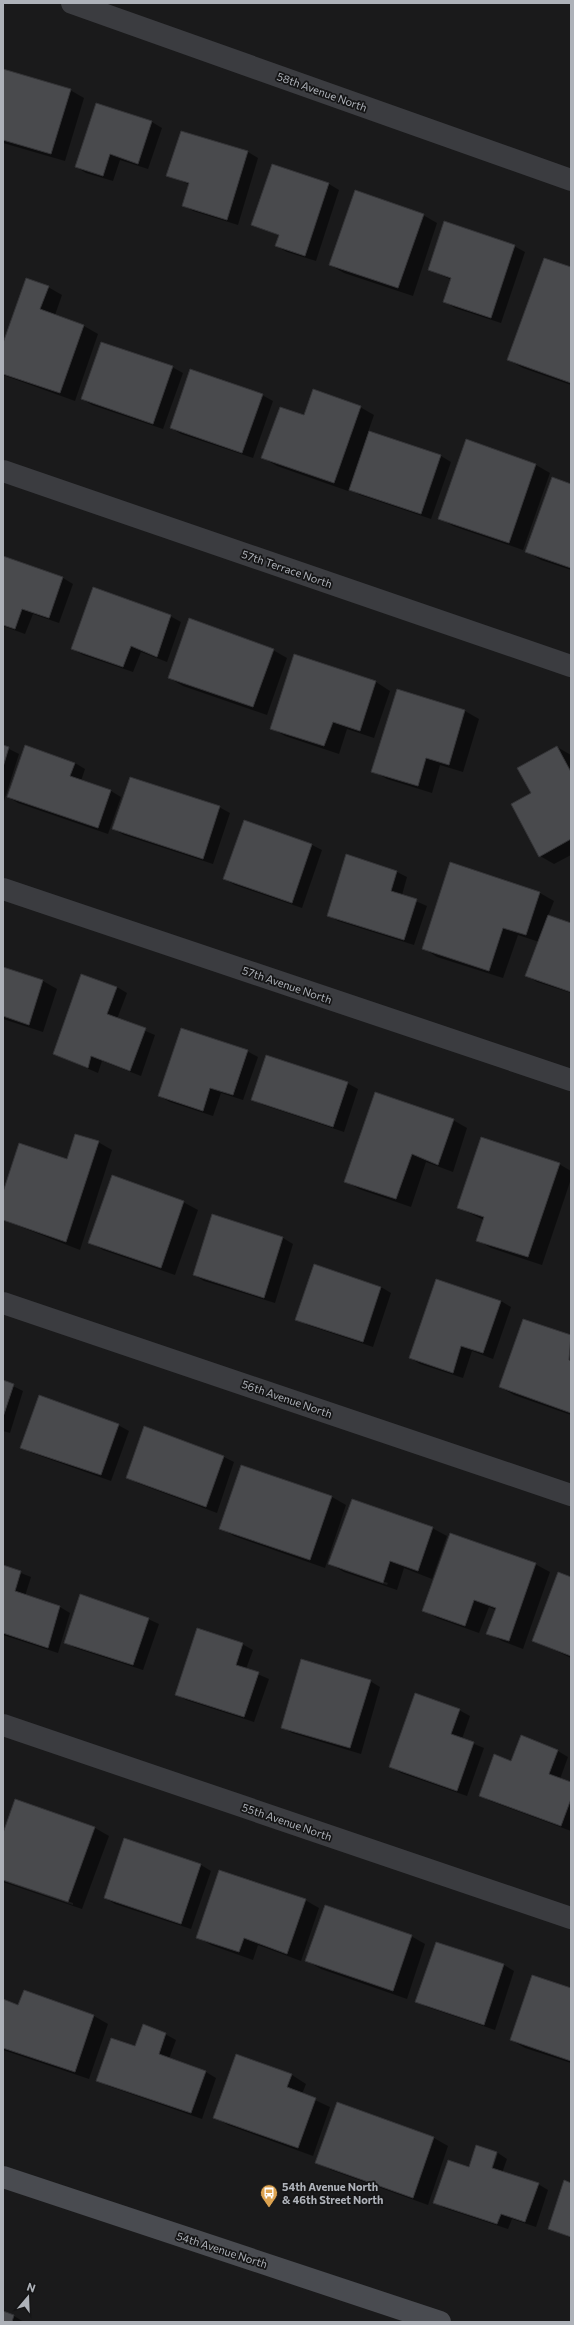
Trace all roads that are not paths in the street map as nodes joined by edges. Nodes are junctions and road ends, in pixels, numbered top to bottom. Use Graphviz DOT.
graph roads {
  1 [pos="72,3"];
  2 [pos="571,180"];
  3 [pos="3,471"];
  4 [pos="571,666"];
  5 [pos="3,889"];
  6 [pos="571,1080"];
  7 [pos="3,1303"];
  8 [pos="571,1495"];
  9 [pos="3,1726"];
  10 [pos="571,1918"];
  11 [pos="3,2177"];
  12 [pos="440,2322"];
  1 -- 2 [label="street, 58th Avenue North"];
  3 -- 4 [label="street, 57th Terrace North"];
  5 -- 6 [label="street, 57th Avenue North"];
  7 -- 8 [label="street, 56th Avenue North"];
  9 -- 10 [label="street, 55th Avenue North"];
  11 -- 12 [label="main road, 54th Avenue North"];
}
